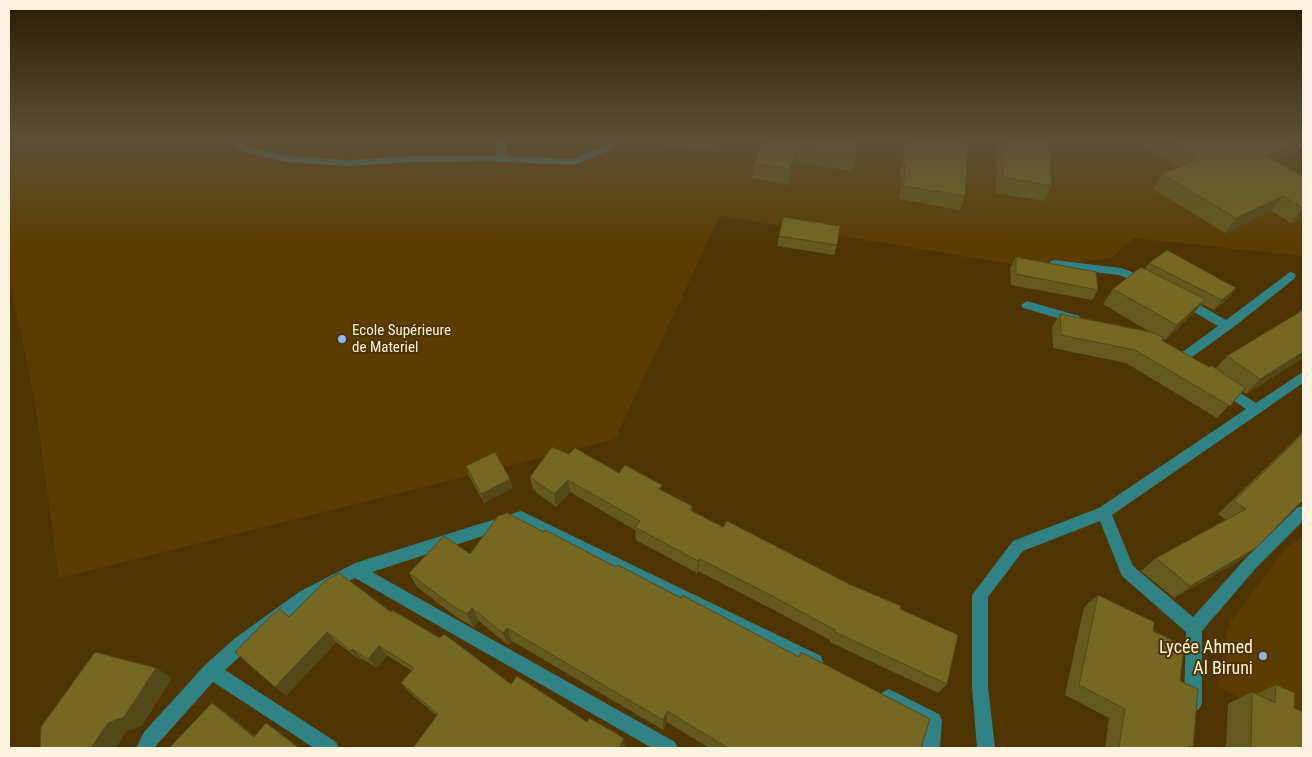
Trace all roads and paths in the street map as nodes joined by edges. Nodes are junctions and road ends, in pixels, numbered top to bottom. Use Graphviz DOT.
graph roads {
  1 [pos="1053,264"];
  2 [pos="1290,276"];
  3 [pos="1155,286"];
  4 [pos="1172,295"];
  5 [pos="1027,305"];
  6 [pos="1089,322"];
  7 [pos="1227,326"];
  8 [pos="1181,359"];
  9 [pos="1303,377"];
  10 [pos="1211,379"];
  11 [pos="1255,409"];
  12 [pos="1303,512"];
  13 [pos="1104,513"];
  14 [pos="355,570"];
  15 [pos="1194,628"];
  16 [pos="825,667"];
  17 [pos="211,672"];
  18 [pos="879,693"];
  19 [pos="1193,718"];
  20 [pos="145,748"];
  21 [pos="330,748"];
  22 [pos="669,748"];
  23 [pos="931,748"];
  24 [pos="986,748"];
  1 -- 3 [label="street"];
  2 -- 7 [label="street"];
  4 -- 7 [label="street"];
  5 -- 6 [label="street"];
  7 -- 8 [label="street"];
  9 -- 11 [label="street"];
  10 -- 11 [label="street"];
  11 -- 13 [label="street"];
  12 -- 15 [label="street"];
  13 -- 15 [label="street"];
  13 -- 24 [label="street"];
  14 -- 16 [label="street"];
  14 -- 17 [label="street"];
  14 -- 22 [label="street"];
  15 -- 19 [label="street"];
  17 -- 20 [label="street"];
  17 -- 21 [label="street"];
  18 -- 23 [label="street"];
}
